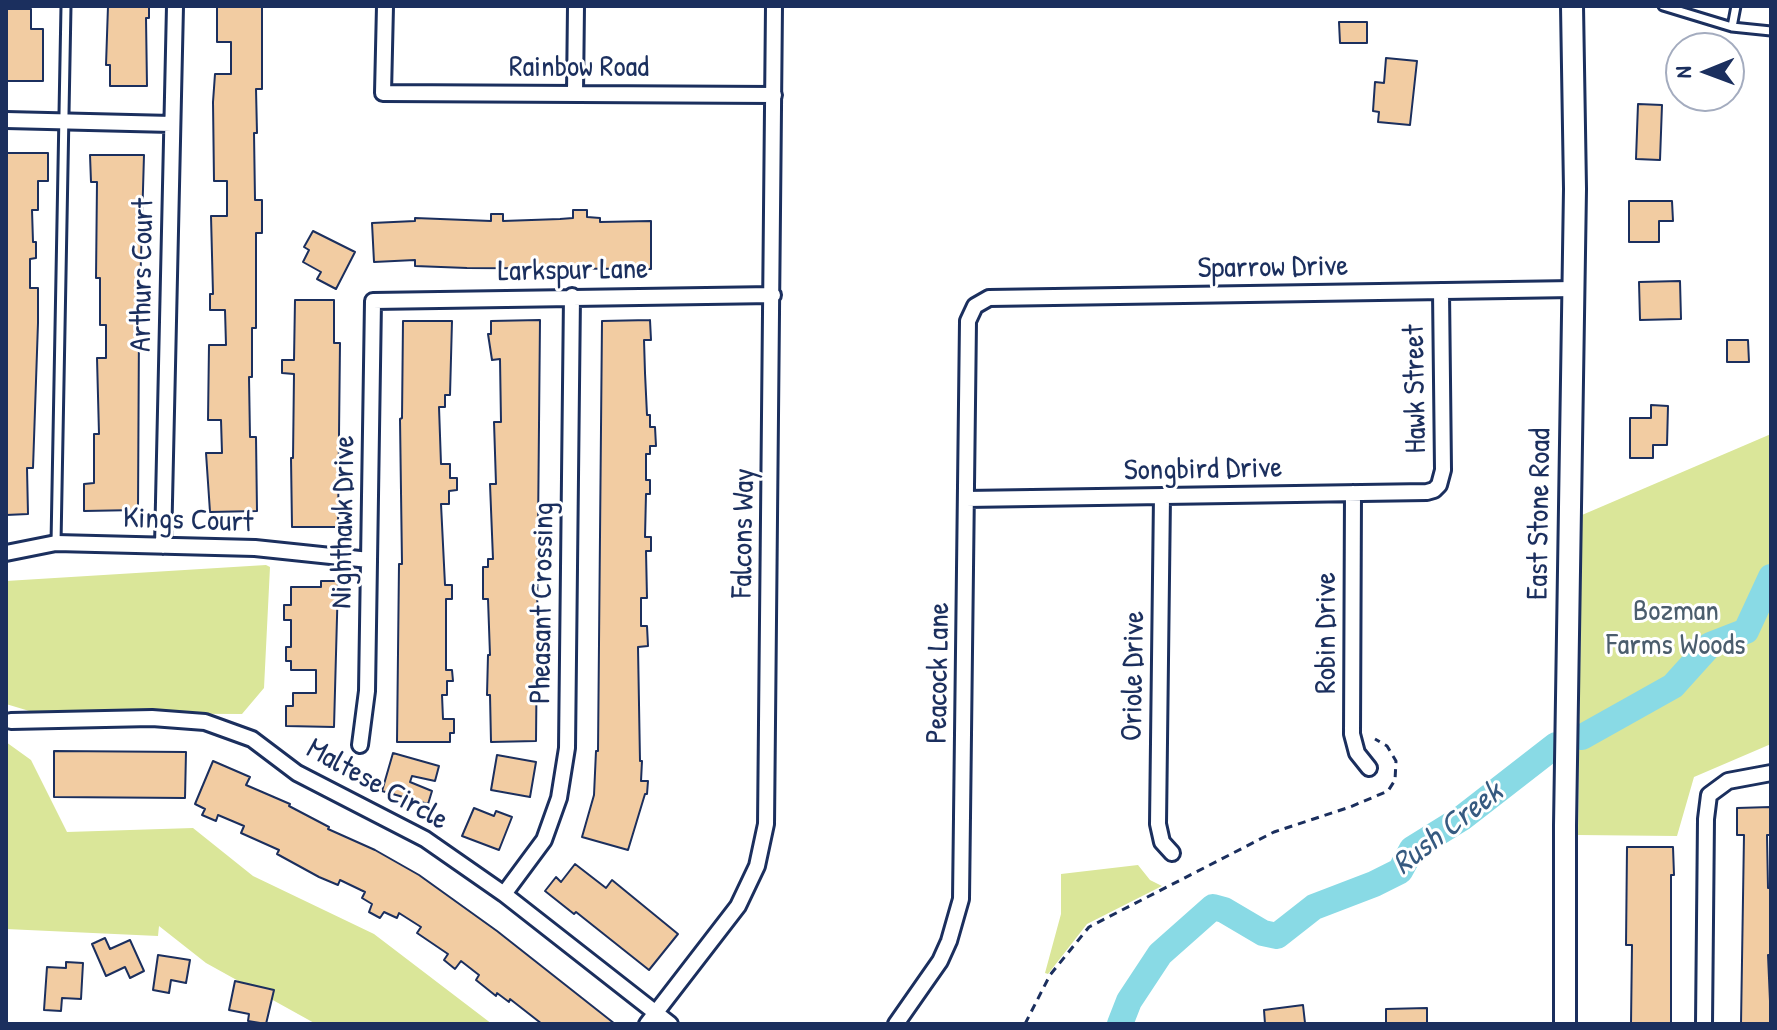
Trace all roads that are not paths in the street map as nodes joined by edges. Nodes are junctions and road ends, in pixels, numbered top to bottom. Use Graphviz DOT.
graph roads {
  1 [pos="66,6"];
  2 [pos="175,6"];
  3 [pos="385,6"];
  4 [pos="576,6"];
  5 [pos="774,6"];
  6 [pos="1572,6"];
  7 [pos="1663,6"];
  8 [pos="1736,6"];
  9 [pos="1732,27"];
  10 [pos="1771,31"];
  11 [pos="575,93"];
  12 [pos="774,95"];
  13 [pos="6,120"];
  14 [pos="64,121"];
  15 [pos="172,124"];
  16 [pos="1574,289"];
  17 [pos="1441,291"];
  18 [pos="773,295"];
  19 [pos="572,296"];
  20 [pos="373,301"];
  21 [pos="975,306"];
  22 [pos="1439,485"];
  23 [pos="1353,493"];
  24 [pos="1162,496"];
  25 [pos="966,499"];
  26 [pos="56,543"];
  27 [pos="163,546"];
  28 [pos="6,553"];
  29 [pos="369,560"];
  30 [pos="11,721"];
  31 [pos="360,745"];
  32 [pos="1369,768"];
  33 [pos="1771,773"];
  34 [pos="1172,853"];
  35 [pos="504,894"];
  36 [pos="651,1018"];
  37 [pos="670,1024"];
  38 [pos="896,1024"];
  39 [pos="1565,1024"];
  40 [pos="1704,1024"];
  1 -- 14 [label="lane"];
  2 -- 15 [label="street, Arthurs Court"];
  3 -- 11 [label="street, Rainbow Road"];
  4 -- 11 [label="street"];
  5 -- 12 [label="street, Falcons Way"];
  6 -- 16 [label="main road, East Stone Road"];
  7 -- 9 [label="lane"];
  8 -- 9 [label="lane"];
  9 -- 10 [label="lane"];
  11 -- 12 [label="street, Rainbow Road"];
  12 -- 18 [label="street, Falcons Way"];
  13 -- 14 [label="street"];
  14 -- 15 [label="street"];
  14 -- 26 [label="lane"];
  15 -- 27 [label="street, Arthurs Court"];
  16 -- 17 [label="street, Sparrow Drive"];
  16 -- 39 [label="main road, East Stone Road"];
  17 -- 21 [label="street, Sparrow Drive"];
  17 -- 22 [label="street, Hawk Street"];
  18 -- 19 [label="street, Larkspur Lane"];
  18 -- 36 [label="street, Falcons Way"];
  19 -- 20 [label="street, Larkspur Lane"];
  19 -- 35 [label="street, Pheasant Crossing"];
  20 -- 29 [label="street, Nighthawk Drive"];
  21 -- 25 [label="street, Peacock Lane"];
  22 -- 23 [label="street, Songbird Drive"];
  23 -- 24 [label="street, Songbird Drive"];
  23 -- 32 [label="street, Robin Drive"];
  24 -- 25 [label="street, Songbird Drive"];
  24 -- 34 [label="street, Oriole Drive"];
  25 -- 38 [label="street, Peacock Lane"];
  26 -- 27 [label="street, Kings Court"];
  26 -- 28 [label="street, Kings Court"];
  27 -- 29 [label="street, Kings Court"];
  29 -- 31 [label="street, Nighthawk Drive"];
  30 -- 35 [label="street, Maltese Circle"];
  33 -- 40 [label="street"];
  35 -- 36 [label="street, Maltese Circle"];
  36 -- 37 [label="street, Maltese Circle"];
}
